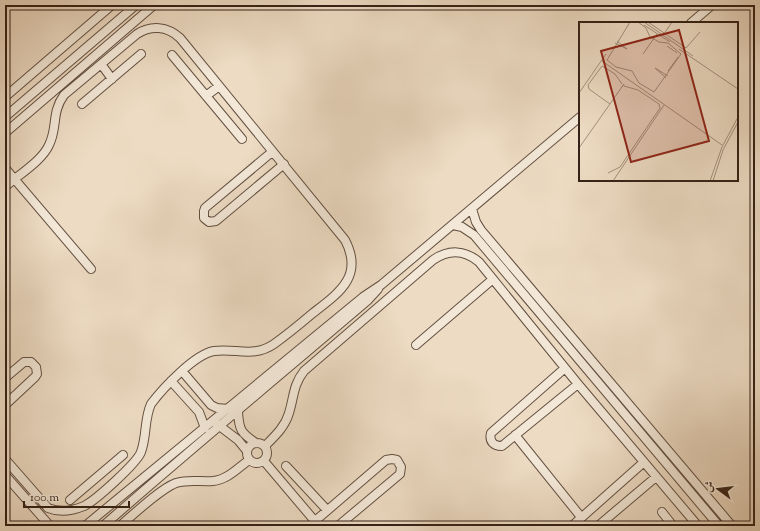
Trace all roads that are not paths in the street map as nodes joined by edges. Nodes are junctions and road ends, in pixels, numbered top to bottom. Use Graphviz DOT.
graph roads {
  1 [pos="112,5"];
  2 [pos="136,5"];
  3 [pos="154,5"];
  4 [pos="712,5"];
  5 [pos="692,22"];
  6 [pos="141,54"];
  7 [pos="172,55"];
  8 [pos="101,64"];
  9 [pos="112,79"];
  10 [pos="219,86"];
  11 [pos="206,96"];
  12 [pos="5,97"];
  13 [pos="82,104"];
  14 [pos="5,117"];
  15 [pos="579,118"];
  16 [pos="5,133"];
  17 [pos="242,139"];
  18 [pos="272,152"];
  19 [pos="284,164"];
  20 [pos="5,168"];
  21 [pos="14,179"];
  22 [pos="5,187"];
  23 [pos="472,209"];
  24 [pos="453,225"];
  25 [pos="91,269"];
  26 [pos="492,279"];
  27 [pos="381,285"];
  28 [pos="416,345"];
  29 [pos="565,368"];
  30 [pos="182,371"];
  31 [pos="5,378"];
  32 [pos="171,382"];
  33 [pos="578,384"];
  34 [pos="5,405"];
  35 [pos="228,408"];
  36 [pos="238,412"];
  37 [pos="216,424"];
  38 [pos="205,428"];
  39 [pos="515,435"];
  40 [pos="256,443"];
  41 [pos="265,446"];
  42 [pos="247,451"];
  43 [pos="124,455"];
  44 [pos="5,459"];
  45 [pos="249,460"];
  46 [pos="264,461"];
  47 [pos="644,462"];
  48 [pos="286,466"];
  49 [pos="5,474"];
  50 [pos="656,477"];
  51 [pos="94,480"];
  52 [pos="102,492"];
  53 [pos="70,500"];
  54 [pos="327,510"];
  55 [pos="662,512"];
  56 [pos="581,517"];
  57 [pos="317,523"];
  58 [pos="50,526"];
  59 [pos="85,526"];
  60 [pos="103,526"];
  61 [pos="120,526"];
  62 [pos="338,526"];
  63 [pos="572,526"];
  64 [pos="598,526"];
  65 [pos="673,526"];
  66 [pos="698,526"];
  67 [pos="719,526"];
  68 [pos="732,526"];
  1 -- 12 [label="street"];
  2 -- 14 [label="street"];
  3 -- 16 [label="street"];
  4 -- 5 [label="street"];
  6 -- 9 [label="street"];
  7 -- 11 [label="street"];
  8 -- 9 [label="street"];
  8 -- 10 [label="street"];
  8 -- 21 [label="street"];
  9 -- 13 [label="street"];
  10 -- 11 [label="street"];
  10 -- 18 [label="street"];
  11 -- 17 [label="street"];
  15 -- 23 [label="street"];
  18 -- 19 [label="street"];
  18 -- 19 [label="street"];
  19 -- 30 [label="street"];
  20 -- 21 [label="street"];
  21 -- 22 [label="street"];
  21 -- 25 [label="street"];
  23 -- 24 [label="street"];
  23 -- 68 [label="street"];
  24 -- 27 [label="street"];
  24 -- 67 [label="street"];
  26 -- 28 [label="street"];
  26 -- 29 [label="street"];
  26 -- 41 [label="street"];
  27 -- 35 [label="street"];
  27 -- 36 [label="street"];
  29 -- 33 [label="street"];
  29 -- 39 [label="street"];
  30 -- 32 [label="street"];
  30 -- 35 [label="street"];
  31 -- 34 [label="street"];
  32 -- 38 [label="street"];
  32 -- 52 [label="street"];
  33 -- 39 [label="street"];
  33 -- 47 [label="street"];
  35 -- 37 [label="street"];
  36 -- 37 [label="street"];
  36 -- 40 [label="street"];
  37 -- 38 [label="street"];
  37 -- 42 [label="street"];
  37 -- 60 [label="street"];
  38 -- 59 [label="street"];
  39 -- 56 [label="street"];
  40 -- 41 [label="street"];
  40 -- 42 [label="street"];
  41 -- 46 [label="street"];
  42 -- 45 [label="street"];
  43 -- 51 [label="street"];
  44 -- 52 [label="street"];
  45 -- 46 [label="street"];
  45 -- 61 [label="street"];
  46 -- 57 [label="street"];
  47 -- 50 [label="street"];
  47 -- 56 [label="street"];
  48 -- 54 [label="street"];
  49 -- 58 [label="street"];
  50 -- 64 [label="street"];
  50 -- 66 [label="street"];
  51 -- 52 [label="street"];
  51 -- 53 [label="street"];
  54 -- 57 [label="street"];
  54 -- 62 [label="street"];
  55 -- 65 [label="street"];
  56 -- 63 [label="street"];
}
